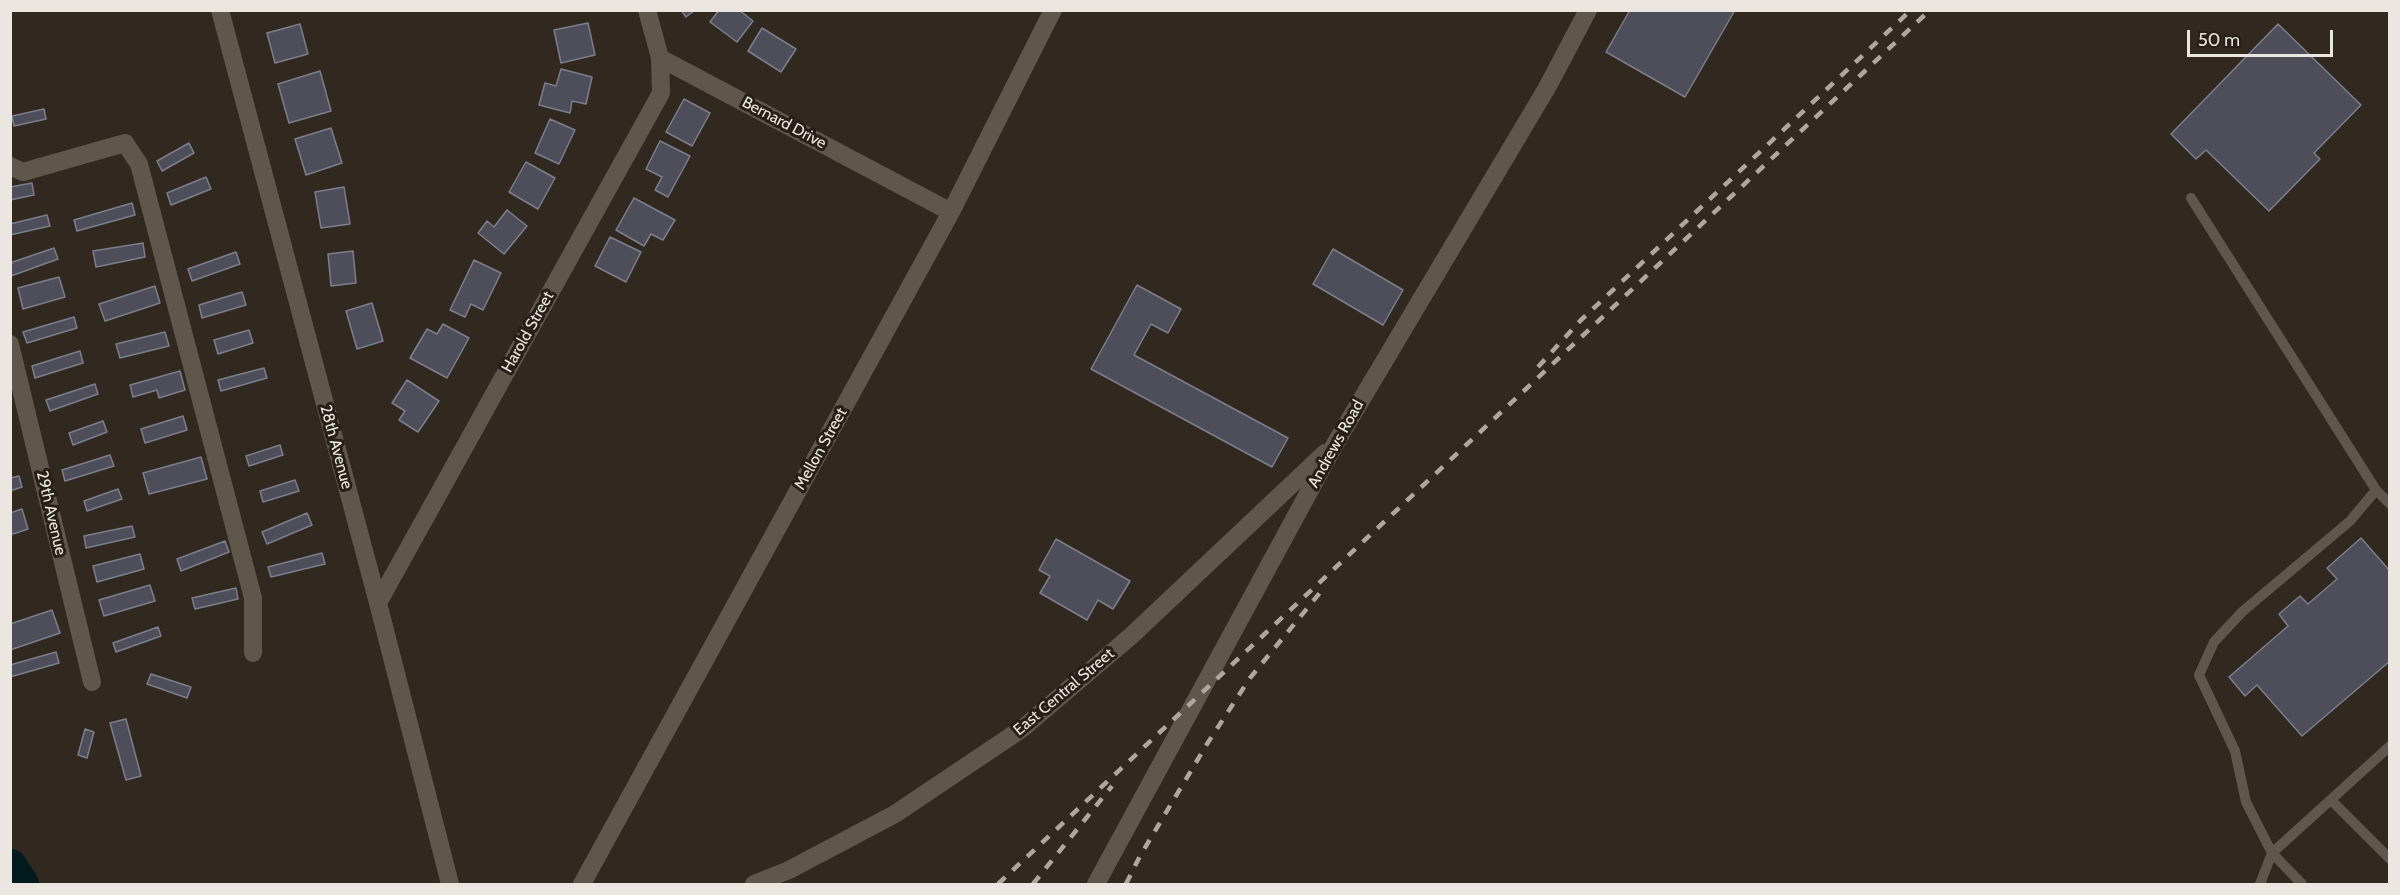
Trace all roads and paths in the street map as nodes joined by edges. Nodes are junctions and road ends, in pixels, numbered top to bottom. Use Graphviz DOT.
graph roads {
  1 [pos="220,10"];
  2 [pos="647,10"];
  3 [pos="1053,10"];
  4 [pos="1588,10"];
  5 [pos="660,58"];
  6 [pos="10,166"];
  7 [pos="2191,198"];
  8 [pos="951,212"];
  9 [pos="10,344"];
  10 [pos="1335,444"];
  11 [pos="2376,490"];
  12 [pos="2390,504"];
  13 [pos="378,603"];
  14 [pos="253,653"];
  15 [pos="92,682"];
  16 [pos="2390,746"];
  17 [pos="2331,800"];
  18 [pos="2272,853"];
  19 [pos="2390,859"];
  20 [pos="450,885"];
  21 [pos="582,885"];
  22 [pos="754,885"];
  23 [pos="1096,885"];
  24 [pos="2260,885"];
  25 [pos="2302,885"];
  1 -- 13 [label="street, 28th Avenue"];
  2 -- 5 [label="street"];
  3 -- 8 [label="street, Mellon Street"];
  4 -- 10 [label="street, Andrews Road"];
  5 -- 8 [label="street, Bernard Drive"];
  5 -- 13 [label="street, Harold Street"];
  6 -- 14 [label="street"];
  7 -- 11 [label="lane"];
  8 -- 21 [label="street, Mellon Street"];
  9 -- 15 [label="street, 29th Avenue"];
  10 -- 22 [label="street, East Central Street"];
  10 -- 23 [label="street, Andrews Road"];
  11 -- 12 [label="lane"];
  11 -- 18 [label="lane"];
  13 -- 20 [label="street, 28th Avenue"];
  16 -- 17 [label="lane"];
  17 -- 18 [label="lane"];
  17 -- 19 [label="lane"];
  18 -- 24 [label="lane"];
  18 -- 25 [label="lane"];
}
